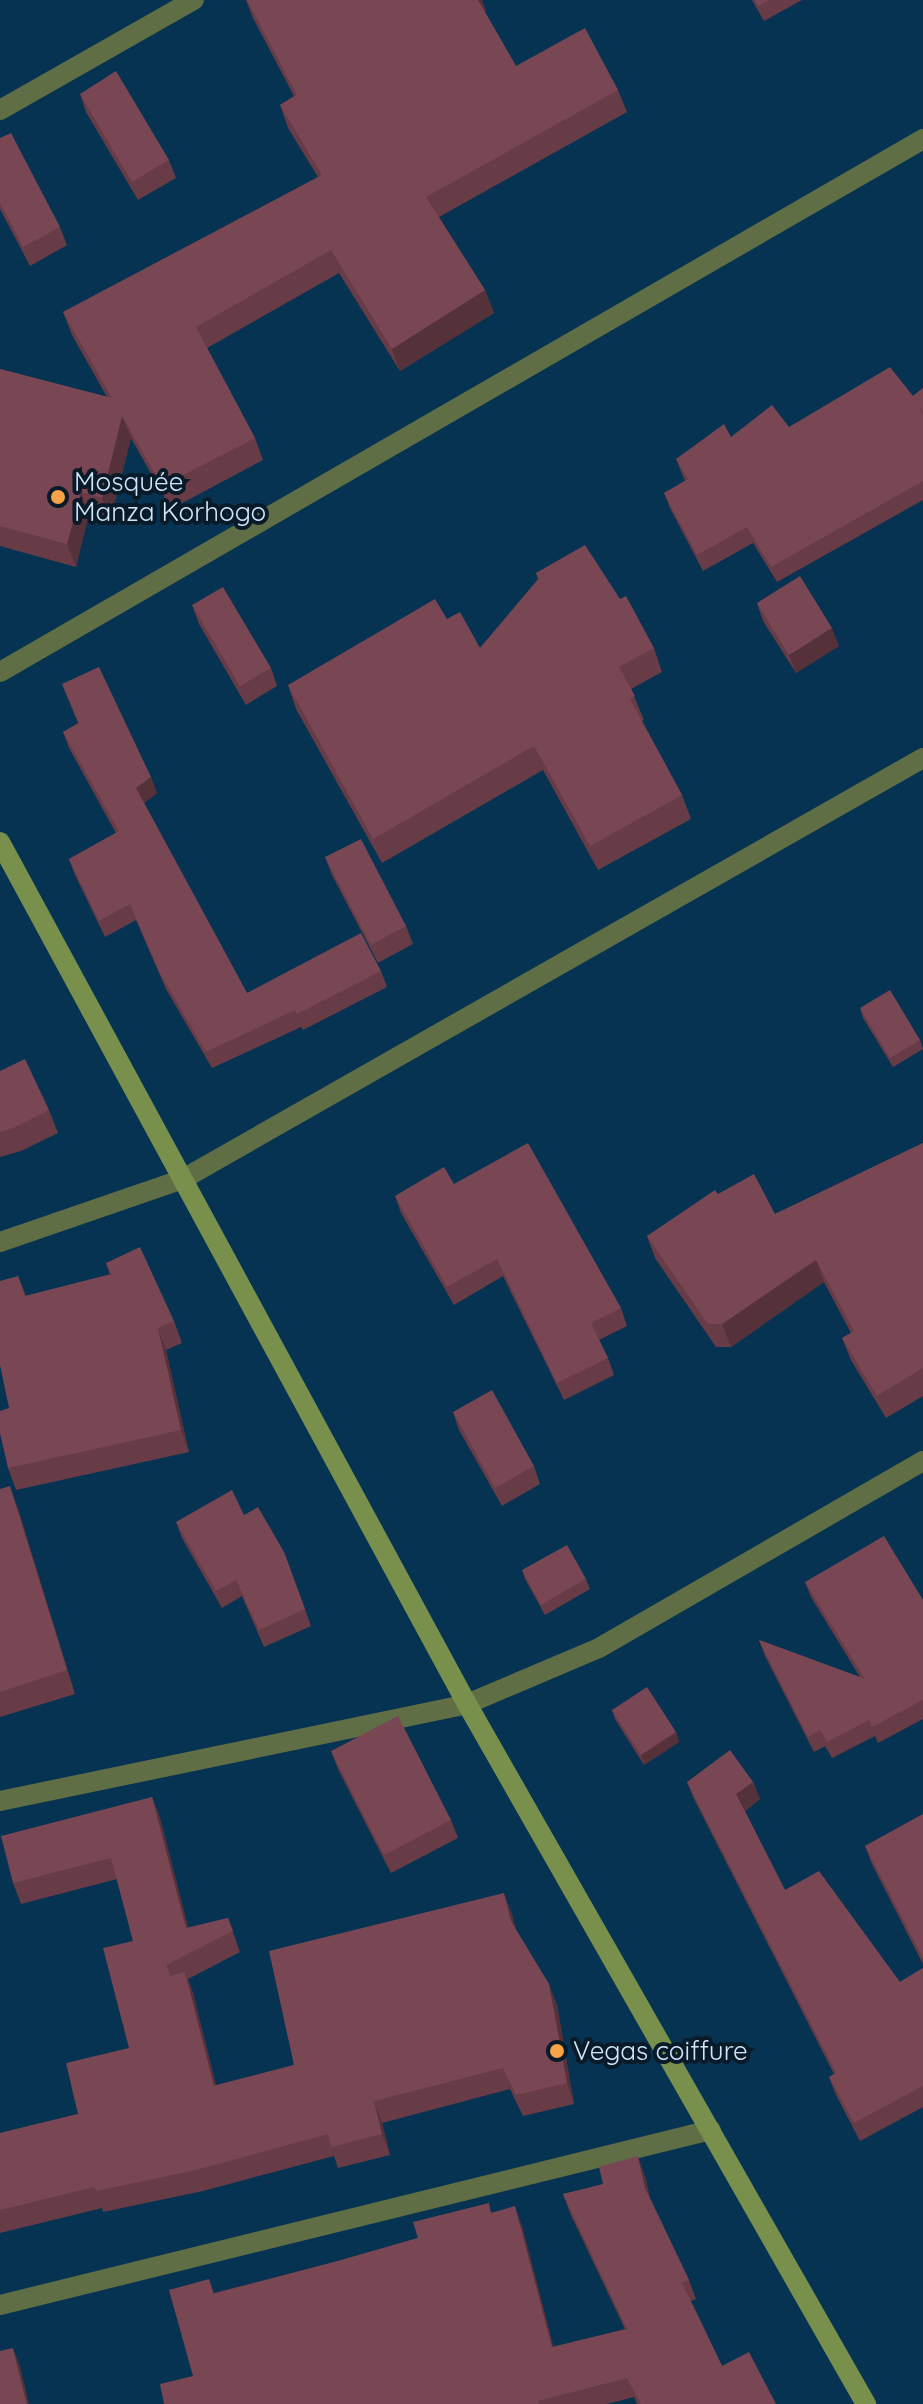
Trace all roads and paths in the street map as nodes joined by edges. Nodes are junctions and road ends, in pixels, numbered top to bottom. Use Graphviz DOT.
graph roads {
  1 [pos="194,0"];
  2 [pos="0,110"];
  3 [pos="923,139"];
  4 [pos="0,672"];
  5 [pos="923,758"];
  6 [pos="0,842"];
  7 [pos="183,1179"];
  8 [pos="0,1242"];
  9 [pos="923,1461"];
  10 [pos="467,1704"];
  11 [pos="0,1801"];
  12 [pos="711,2130"];
  13 [pos="0,2305"];
  14 [pos="866,2404"];
  1 -- 2 [label="street"];
  3 -- 4 [label="street"];
  5 -- 7 [label="street"];
  6 -- 7 [label="street"];
  7 -- 8 [label="street"];
  7 -- 10 [label="street"];
  9 -- 10 [label="street"];
  10 -- 11 [label="street"];
  10 -- 12 [label="street"];
  12 -- 13 [label="street"];
  12 -- 14 [label="street"];
}
